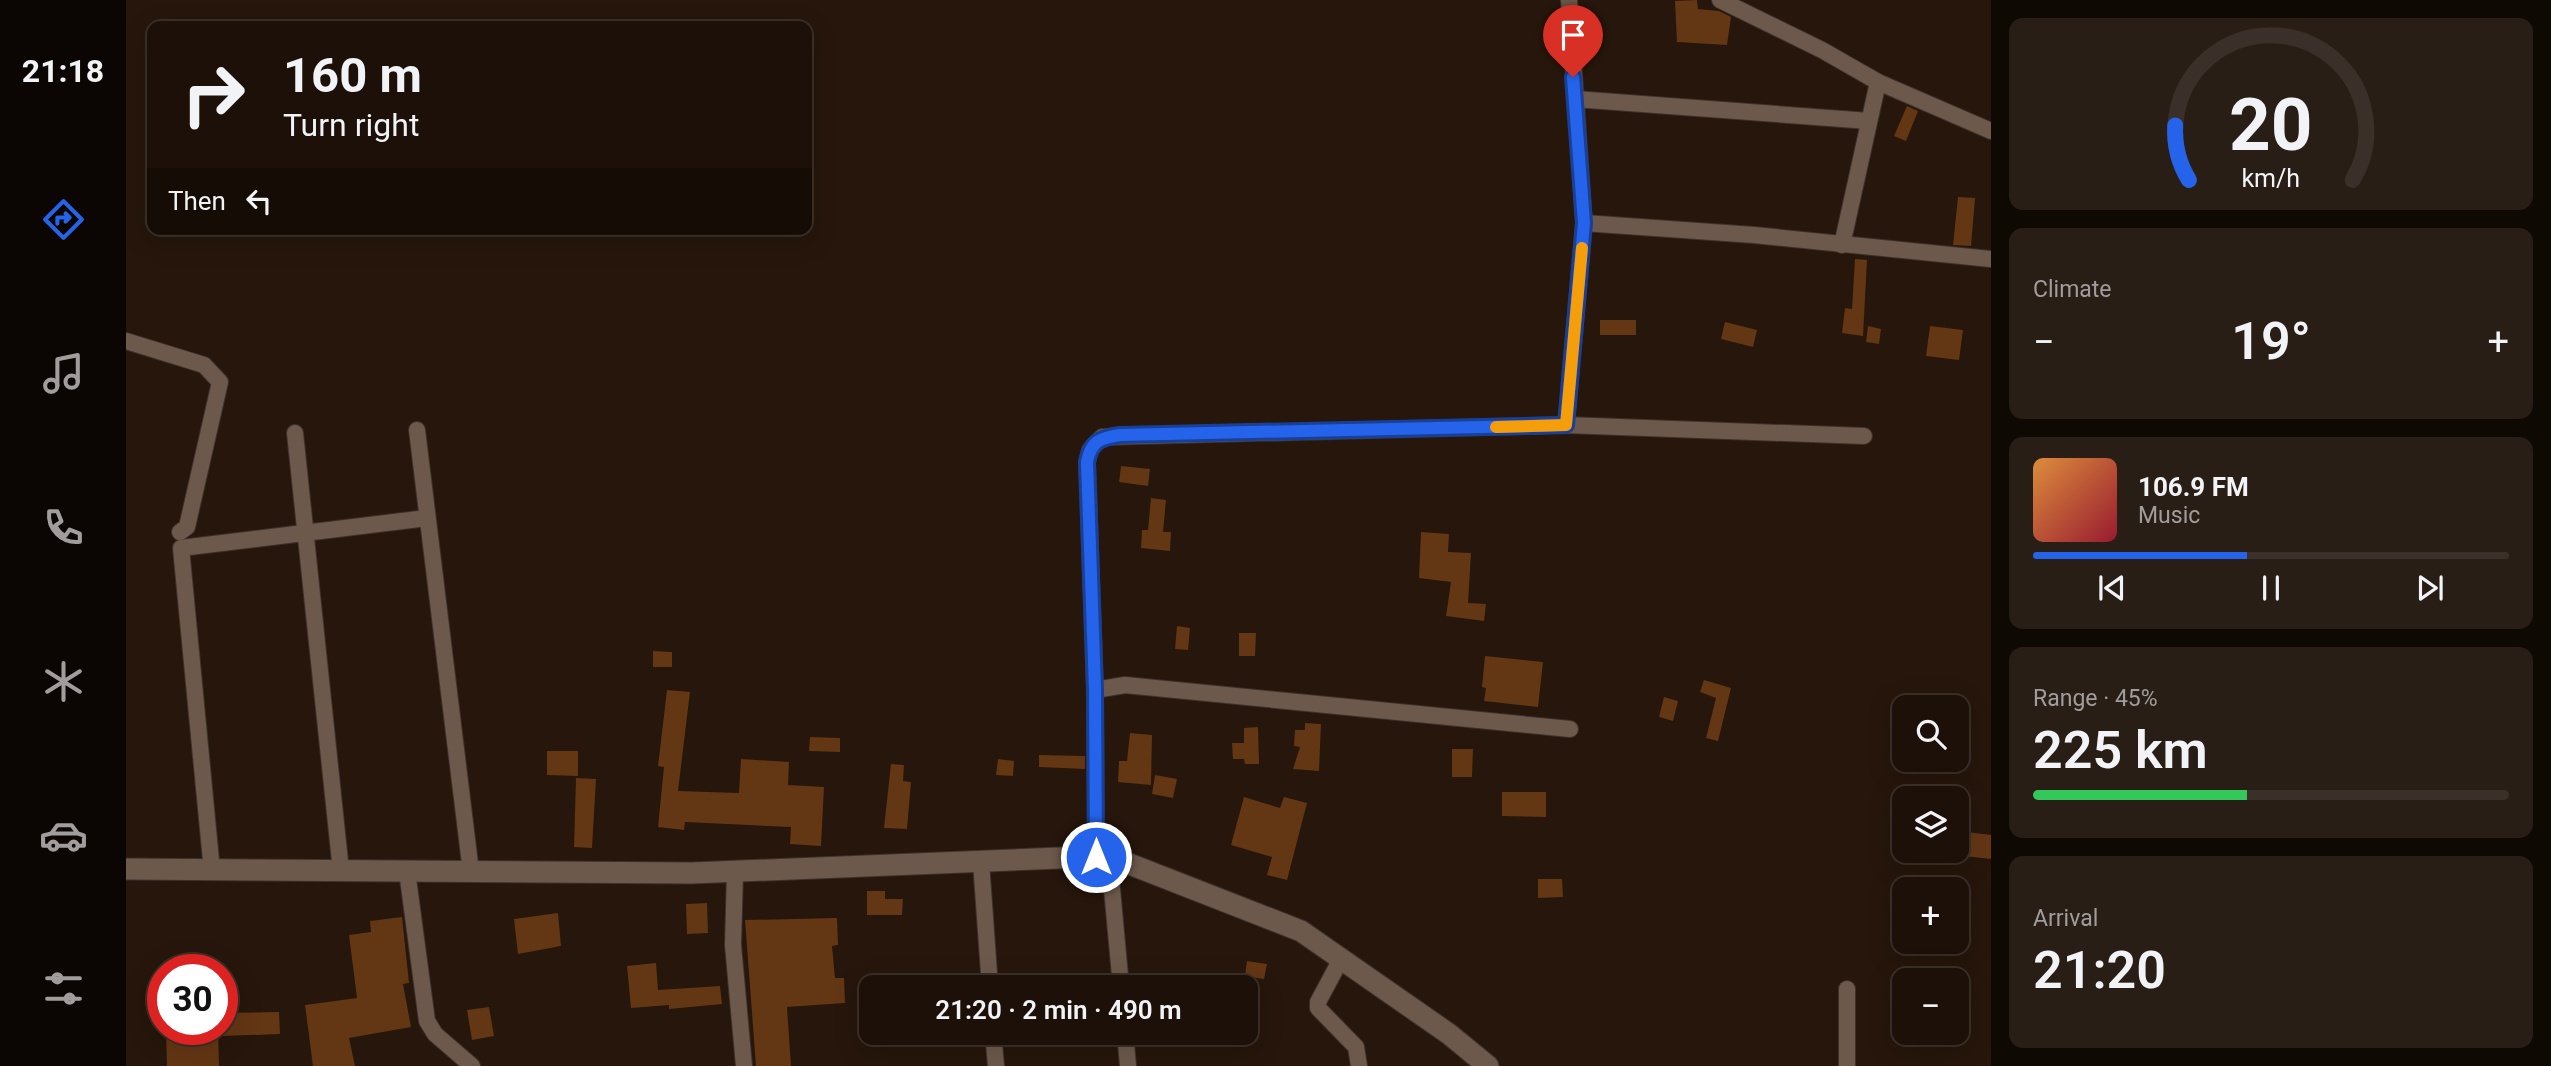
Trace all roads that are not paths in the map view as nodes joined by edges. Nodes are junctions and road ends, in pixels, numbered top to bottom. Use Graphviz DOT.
graph roads {
  1 [pos="1569,0"];
  2 [pos="1720,0"];
  3 [pos="1878,82"];
  4 [pos="1575,99"];
  5 [pos="1869,121"];
  6 [pos="1991,131"];
  7 [pos="1584,223"];
  8 [pos="1842,244"];
  9 [pos="1991,259"];
  10 [pos="126,341"];
  11 [pos="1566,425"];
  12 [pos="417,430"];
  13 [pos="295,433"];
  14 [pos="1864,436"];
  15 [pos="428,518"];
  16 [pos="180,532"];
  17 [pos="306,533"];
  18 [pos="1095,690"];
  19 [pos="1570,729"];
  20 [pos="1102,857"];
  21 [pos="981,862"];
  22 [pos="126,869"];
  23 [pos="212,871"];
  24 [pos="341,871"];
  25 [pos="407,872"];
  26 [pos="471,872"];
  27 [pos="735,872"];
  28 [pos="1341,959"];
  29 [pos="989,975"];
  30 [pos="1119,975"];
  31 [pos="1847,989"];
  32 [pos="994,1045"];
  33 [pos="1126,1045"];
  34 [pos="472,1066"];
  35 [pos="744,1066"];
  36 [pos="996,1066"];
  37 [pos="1128,1066"];
  38 [pos="1359,1066"];
  39 [pos="1488,1066"];
  40 [pos="1847,1066"];
  1 -- 4 [label="street"];
  2 -- 3 [label="street"];
  3 -- 5 [label="street"];
  3 -- 6 [label="street"];
  4 -- 5 [label="street"];
  4 -- 7 [label="street"];
  5 -- 8 [label="street"];
  7 -- 8 [label="street"];
  7 -- 11 [label="street"];
  8 -- 9 [label="street"];
  10 -- 16 [label="street"];
  11 -- 14 [label="street"];
  11 -- 18 [label="street"];
  12 -- 15 [label="street"];
  13 -- 17 [label="street"];
  15 -- 17 [label="street"];
  15 -- 26 [label="street"];
  17 -- 23 [label="street"];
  17 -- 24 [label="street"];
  18 -- 19 [label="street"];
  18 -- 20 [label="street"];
  20 -- 21 [label="street"];
  20 -- 28 [label="street"];
  20 -- 30 [label="street"];
  21 -- 27 [label="street"];
  21 -- 29 [label="street"];
  22 -- 23 [label="street"];
  23 -- 24 [label="street"];
  24 -- 25 [label="street"];
  25 -- 26 [label="street"];
  25 -- 34 [label="street"];
  26 -- 27 [label="street"];
  27 -- 35 [label="street"];
  28 -- 38 [label="street"];
  28 -- 39 [label="street"];
  31 -- 40 [label="street"];
  32 -- 36 [label="street"];
  33 -- 37 [label="street"];
}
